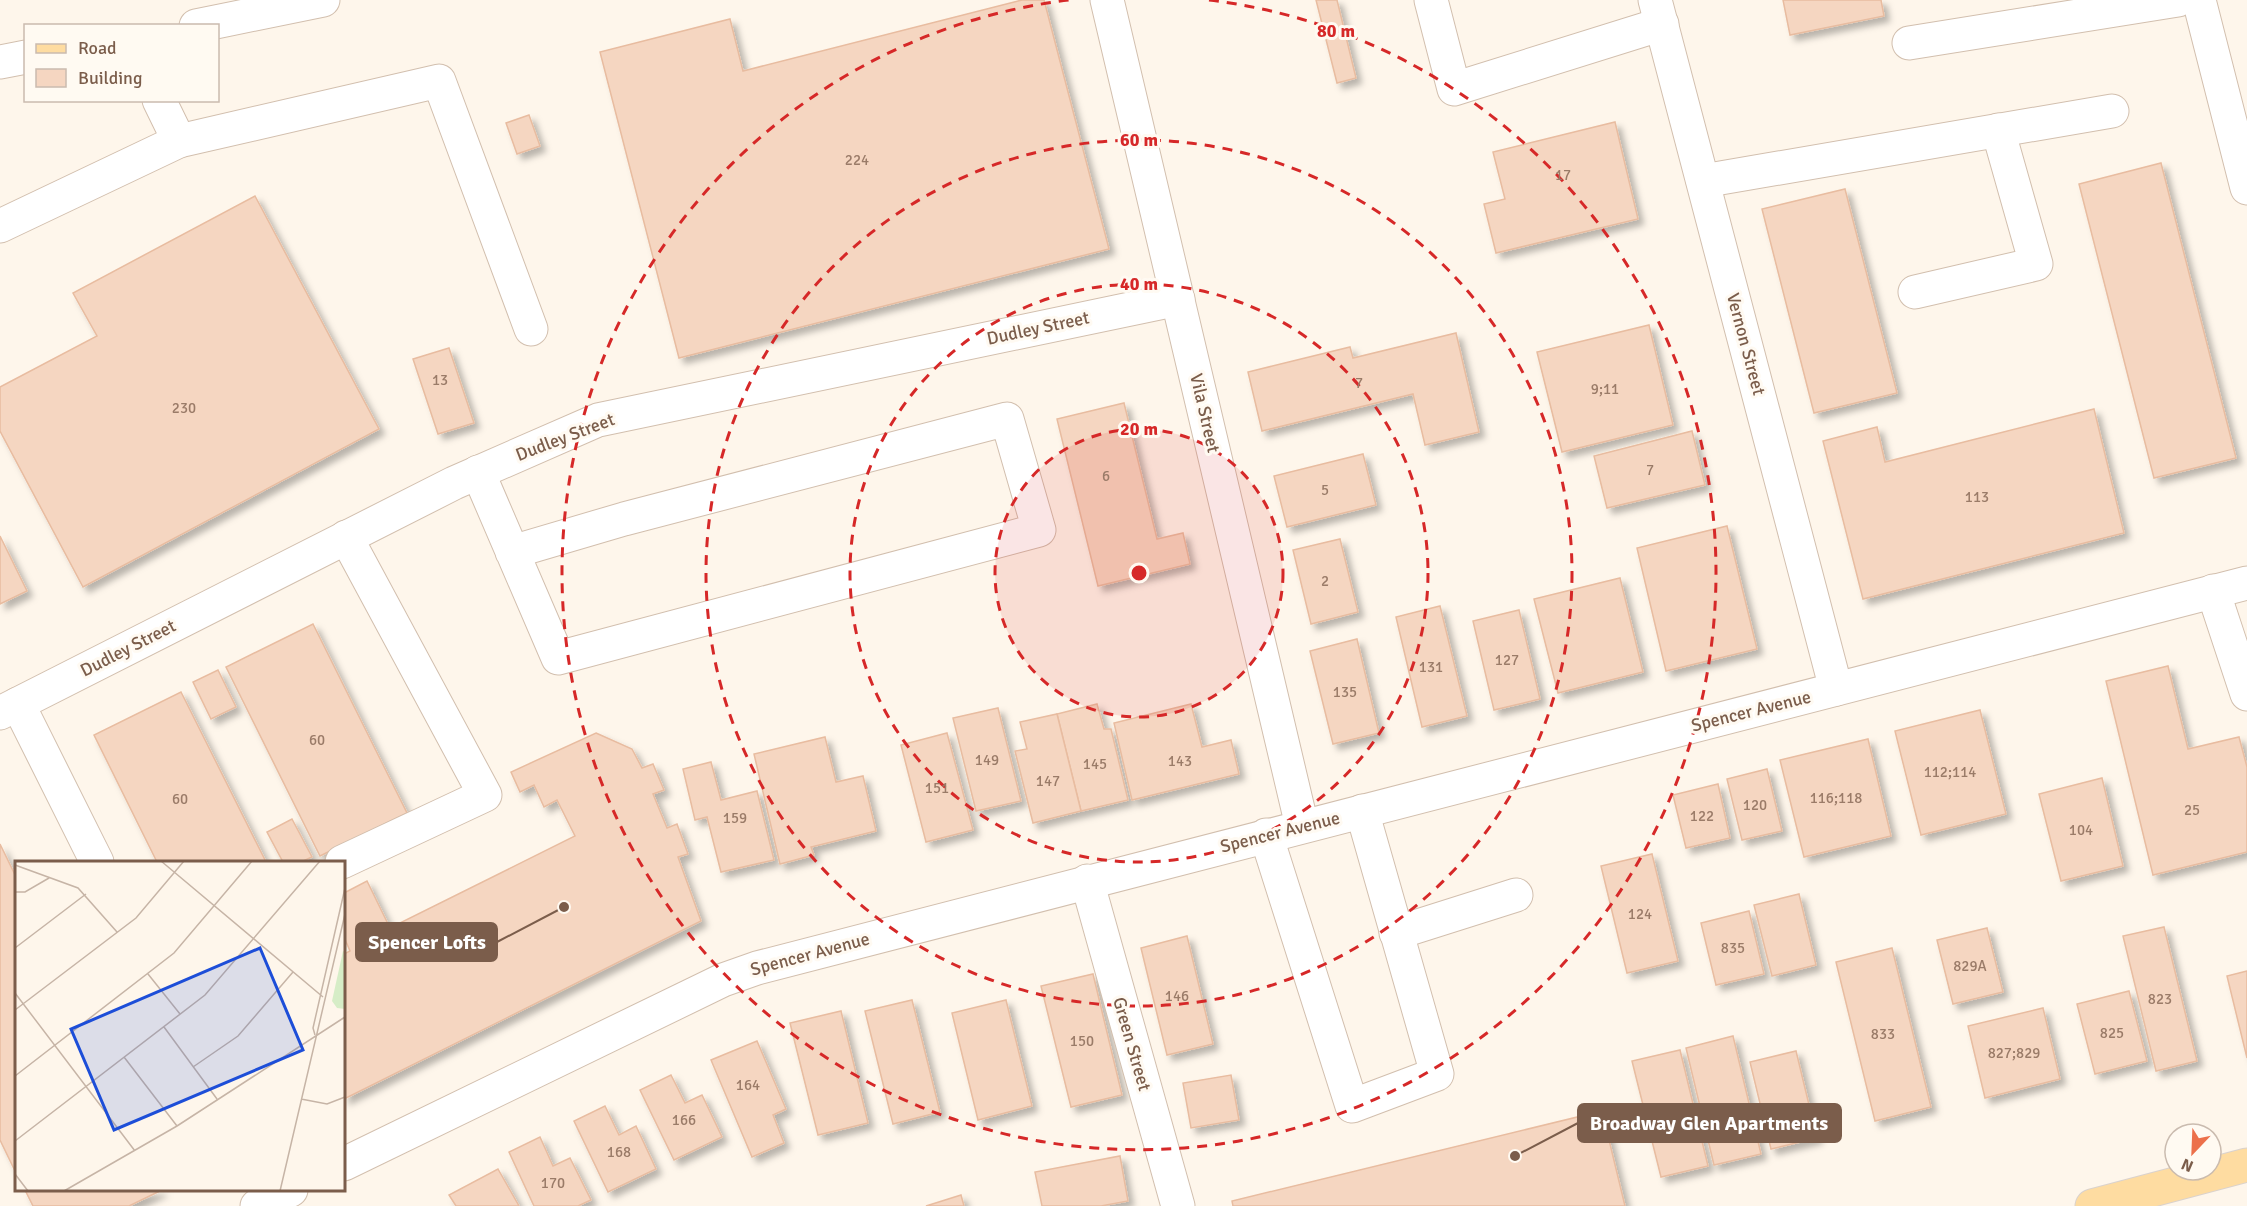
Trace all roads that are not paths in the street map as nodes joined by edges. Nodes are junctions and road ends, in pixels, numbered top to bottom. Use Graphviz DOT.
graph roads {
  1 [pos="323,0"];
  2 [pos="1107,0"];
  3 [pos="1431,0"];
  4 [pos="2178,0"];
  5 [pos="2199,0"];
  6 [pos="1658,12"];
  7 [pos="206,24"];
  8 [pos="1909,44"];
  9 [pos="24,57"];
  10 [pos="0,62"];
  11 [pos="160,102"];
  12 [pos="2112,111"];
  13 [pos="1998,130"];
  14 [pos="179,141"];
  15 [pos="1703,181"];
  16 [pos="2247,188"];
  17 [pos="0,226"];
  18 [pos="1915,292"];
  19 [pos="1178,299"];
  20 [pos="531,328"];
  21 [pos="478,472"];
  22 [pos="346,537"];
  23 [pos="512,552"];
  24 [pos="2247,583"];
  25 [pos="2213,591"];
  26 [pos="1836,689"];
  27 [pos="2247,694"];
  28 [pos="9,708"];
  29 [pos="1362,811"];
  30 [pos="1302,826"];
  31 [pos="1266,835"];
  32 [pos="96,861"];
  33 [pos="344,861"];
  34 [pos="1087,881"];
  35 [pos="1516,895"];
  36 [pos="1396,933"];
  37 [pos="345,1164"];
  38 [pos="2247,1165"];
  39 [pos="289,1191"];
  40 [pos="256,1206"];
  41 [pos="1178,1206"];
  42 [pos="2092,1206"];
  1 -- 7 [label="street"];
  2 -- 19 [label="street, Vila Street"];
  3 -- 6 [label="street"];
  4 -- 8 [label="street"];
  5 -- 16 [label="street"];
  6 -- 15 [label="street, Vernon Street"];
  9 -- 10 [label="street"];
  11 -- 14 [label="street"];
  12 -- 13 [label="street"];
  13 -- 15 [label="street"];
  13 -- 18 [label="street"];
  14 -- 17 [label="street"];
  14 -- 20 [label="street"];
  15 -- 26 [label="street, Vernon Street"];
  19 -- 21 [label="street, Dudley Street"];
  19 -- 30 [label="street, Vila Street"];
  21 -- 22 [label="street, Dudley Street"];
  21 -- 23 [label="street"];
  22 -- 28 [label="street, Dudley Street"];
  22 -- 33 [label="street"];
  23 -- 23 [label="street"];
  24 -- 25 [label="street, Spencer Avenue"];
  25 -- 26 [label="street, Spencer Avenue"];
  25 -- 27 [label="street"];
  26 -- 29 [label="street, Spencer Avenue"];
  28 -- 32 [label="street"];
  29 -- 30 [label="street, Spencer Avenue"];
  29 -- 36 [label="street"];
  30 -- 31 [label="street, Spencer Avenue"];
  31 -- 34 [label="street, Spencer Avenue"];
  31 -- 36 [label="street"];
  34 -- 37 [label="street, Spencer Avenue"];
  34 -- 41 [label="street, Green Street"];
  35 -- 36 [label="street"];
  38 -- 42 [label="main road"];
  39 -- 40 [label="street"];
}
